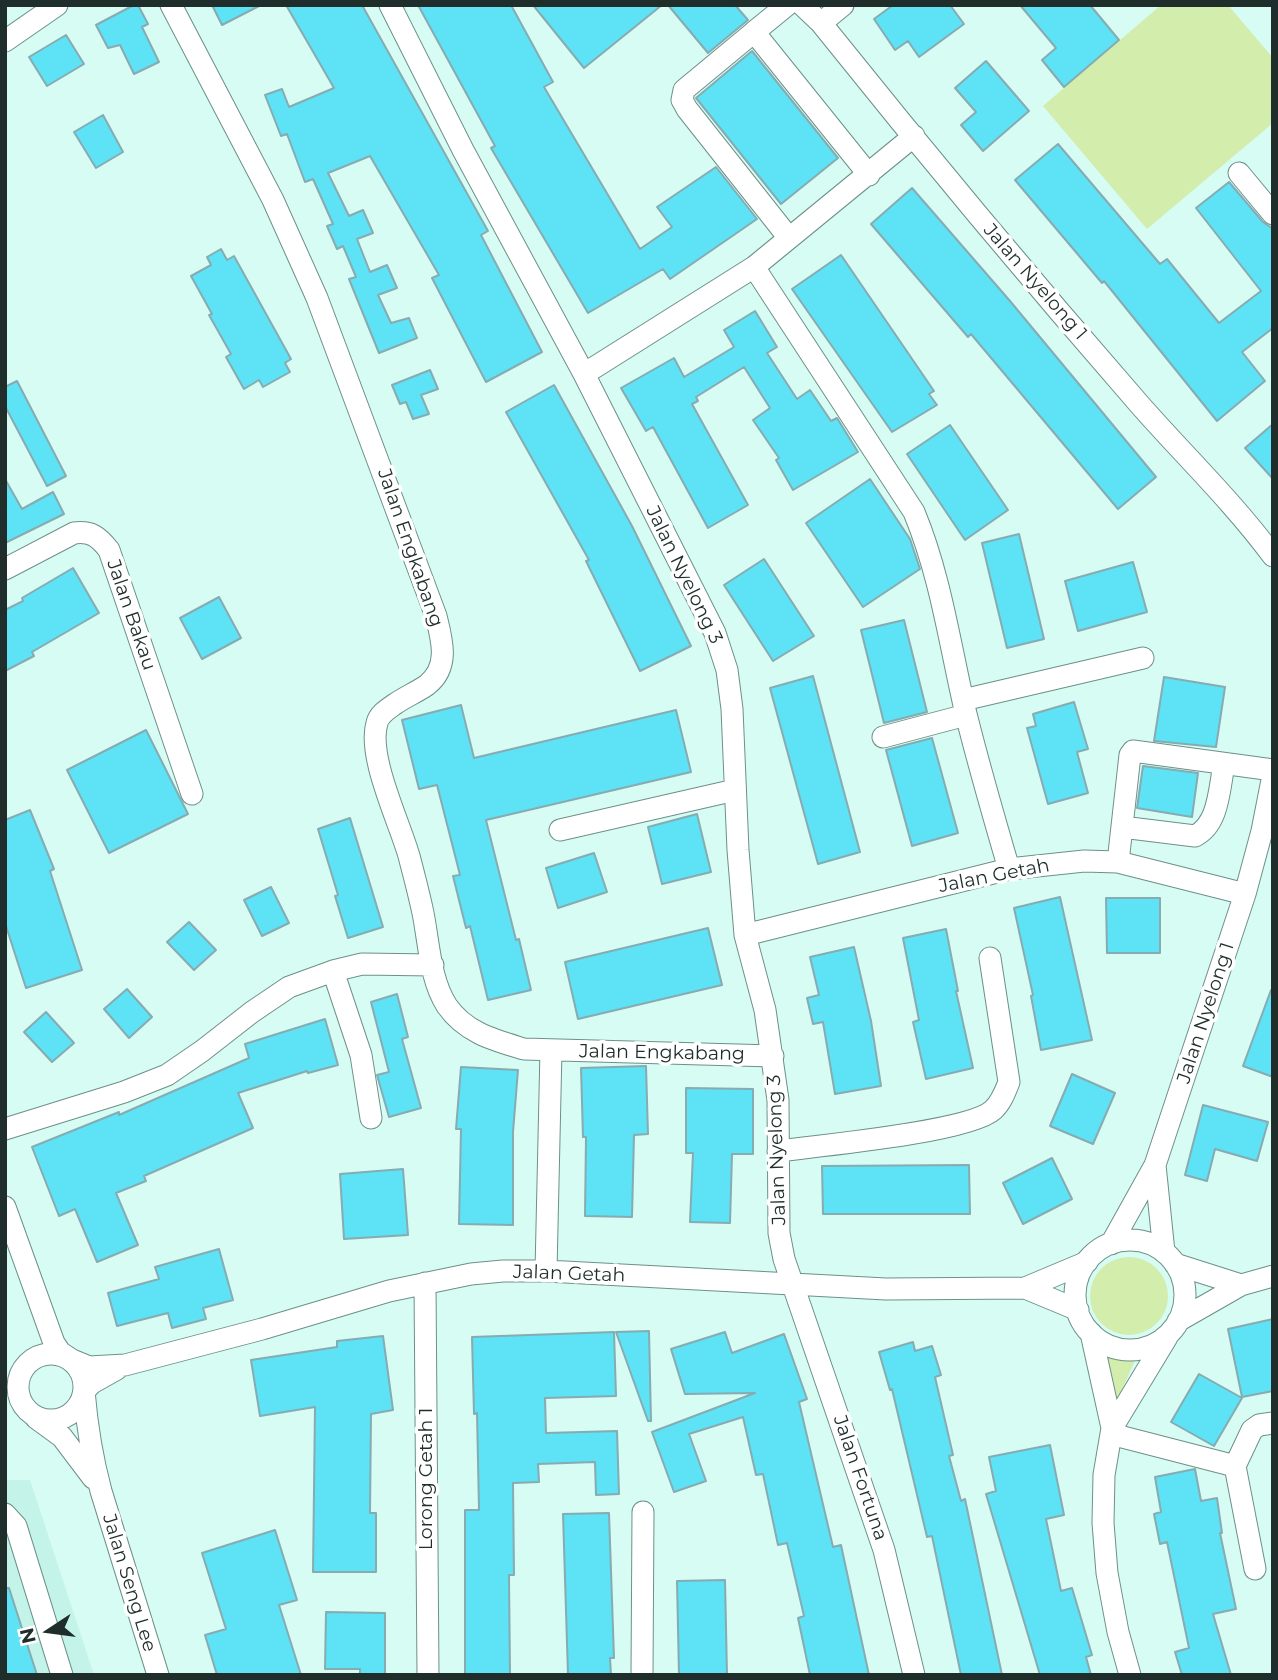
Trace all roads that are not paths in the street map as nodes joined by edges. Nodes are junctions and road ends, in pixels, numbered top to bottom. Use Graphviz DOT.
graph roads {
  1 [pos="57,5"];
  2 [pos="171,5"];
  3 [pos="390,5"];
  4 [pos="787,5"];
  5 [pos="802,5"];
  6 [pos="843,5"];
  7 [pos="821,23"];
  8 [pos="754,32"];
  9 [pos="5,41"];
  10 [pos="914,136"];
  11 [pos="1239,173"];
  12 [pos="869,174"];
  13 [pos="1273,214"];
  14 [pos="789,238"];
  15 [pos="754,267"];
  16 [pos="584,374"];
  17 [pos="1273,556"];
  18 [pos="5,569"];
  19 [pos="1143,659"];
  20 [pos="965,707"];
  21 [pos="883,737"];
  22 [pos="1224,765"];
  23 [pos="1273,773"];
  24 [pos="735,790"];
  25 [pos="192,794"];
  26 [pos="1122,827"];
  27 [pos="560,830"];
  28 [pos="1118,862"];
  29 [pos="1010,869"];
  30 [pos="1245,894"];
  31 [pos="745,935"];
  32 [pos="990,958"];
  33 [pos="433,965"];
  34 [pos="333,971"];
  35 [pos="551,1050"];
  36 [pos="773,1056"];
  37 [pos="371,1118"];
  38 [pos="5,1129"];
  39 [pos="778,1151"];
  40 [pos="1155,1165"];
  41 [pos="5,1207"];
  42 [pos="1111,1244"];
  43 [pos="1170,1258"];
  44 [pos="1087,1262"];
  45 [pos="546,1271"];
  46 [pos="1273,1276"];
  47 [pos="425,1283"];
  48 [pos="794,1285"];
  49 [pos="1241,1285"];
  50 [pos="1025,1288"];
  51 [pos="1078,1310"];
  52 [pos="41,1311"];
  53 [pos="1174,1325"];
  54 [pos="1091,1333"];
  55 [pos="72,1360"];
  56 [pos="26,1364"];
  57 [pos="125,1365"];
  58 [pos="5,1378"];
  59 [pos="85,1391"];
  60 [pos="5,1395"];
  61 [pos="32,1415"];
  62 [pos="1273,1423"];
  63 [pos="1111,1431"];
  64 [pos="1235,1466"];
  65 [pos="101,1492"];
  66 [pos="643,1512"];
  67 [pos="5,1514"];
  68 [pos="1255,1569"];
  69 [pos="154,1674"];
  70 [pos="62,1675"];
  71 [pos="428,1675"];
  72 [pos="642,1675"];
  73 [pos="914,1675"];
  74 [pos="1130,1675"];
  1 -- 9 [label="street"];
  2 -- 33 [label="street, Jalan Engkabang"];
  3 -- 16 [label="street, Jalan Nyelong 3"];
  4 -- 8 [label="street"];
  5 -- 7 [label="street, Jalan Nyelong 1"];
  6 -- 7 [label="street"];
  7 -- 10 [label="street, Jalan Nyelong 1"];
  8 -- 12 [label="street"];
  8 -- 14 [label="street"];
  10 -- 12 [label="street"];
  10 -- 17 [label="street, Jalan Nyelong 1"];
  11 -- 13 [label="street"];
  12 -- 14 [label="street"];
  14 -- 15 [label="street"];
  15 -- 16 [label="street"];
  15 -- 20 [label="street"];
  16 -- 24 [label="street, Jalan Nyelong 3"];
  18 -- 25 [label="street, Jalan Bakau"];
  19 -- 20 [label="street"];
  20 -- 21 [label="street"];
  20 -- 29 [label="street"];
  22 -- 23 [label="street"];
  22 -- 26 [label="street"];
  22 -- 26 [label="street"];
  23 -- 30 [label="street, Jalan Nyelong 1"];
  24 -- 27 [label="street"];
  24 -- 31 [label="street, Jalan Nyelong 3"];
  26 -- 28 [label="street"];
  28 -- 29 [label="street, Jalan Getah"];
  28 -- 30 [label="street, Jalan Getah"];
  29 -- 31 [label="street, Jalan Getah"];
  30 -- 40 [label="street, Jalan Nyelong 1"];
  31 -- 36 [label="street, Jalan Nyelong 3"];
  32 -- 39 [label="street"];
  33 -- 34 [label="street"];
  33 -- 35 [label="street, Jalan Engkabang"];
  34 -- 37 [label="street"];
  34 -- 38 [label="street"];
  35 -- 36 [label="street, Jalan Engkabang"];
  35 -- 45 [label="street"];
  36 -- 39 [label="street, Jalan Nyelong 3"];
  39 -- 48 [label="street, Jalan Nyelong 3"];
  40 -- 42 [label="street"];
  40 -- 43 [label="street, Jalan Nyelong 1"];
  41 -- 52 [label="street"];
  42 -- 43 [label="street"];
  42 -- 44 [label="street"];
  43 -- 49 [label="street"];
  43 -- 53 [label="street"];
  44 -- 50 [label="street"];
  44 -- 51 [label="street"];
  45 -- 47 [label="street, Jalan Getah"];
  45 -- 48 [label="street, Jalan Getah"];
  46 -- 49 [label="street"];
  47 -- 57 [label="street, Jalan Getah"];
  47 -- 71 [label="street, Lorong Getah 1"];
  48 -- 50 [label="street, Jalan Getah"];
  48 -- 73 [label="street, Jalan Fortuna"];
  49 -- 53 [label="street"];
  50 -- 51 [label="street"];
  51 -- 54 [label="street"];
  52 -- 55 [label="street"];
  52 -- 56 [label="street"];
  53 -- 54 [label="street"];
  53 -- 63 [label="street"];
  54 -- 63 [label="street"];
  55 -- 56 [label="street"];
  55 -- 57 [label="street, Jalan Getah"];
  55 -- 59 [label="street"];
  56 -- 58 [label="street"];
  56 -- 61 [label="street"];
  57 -- 59 [label="street, Jalan Getah"];
  59 -- 61 [label="street"];
  59 -- 65 [label="street, Jalan Seng Lee"];
  60 -- 61 [label="street"];
  61 -- 65 [label="street, Jalan Seng Lee"];
  62 -- 64 [label="street"];
  63 -- 64 [label="street"];
  63 -- 74 [label="street"];
  64 -- 68 [label="street"];
  65 -- 69 [label="street, Jalan Seng Lee"];
  66 -- 72 [label="street"];
  67 -- 70 [label="street"];
}
